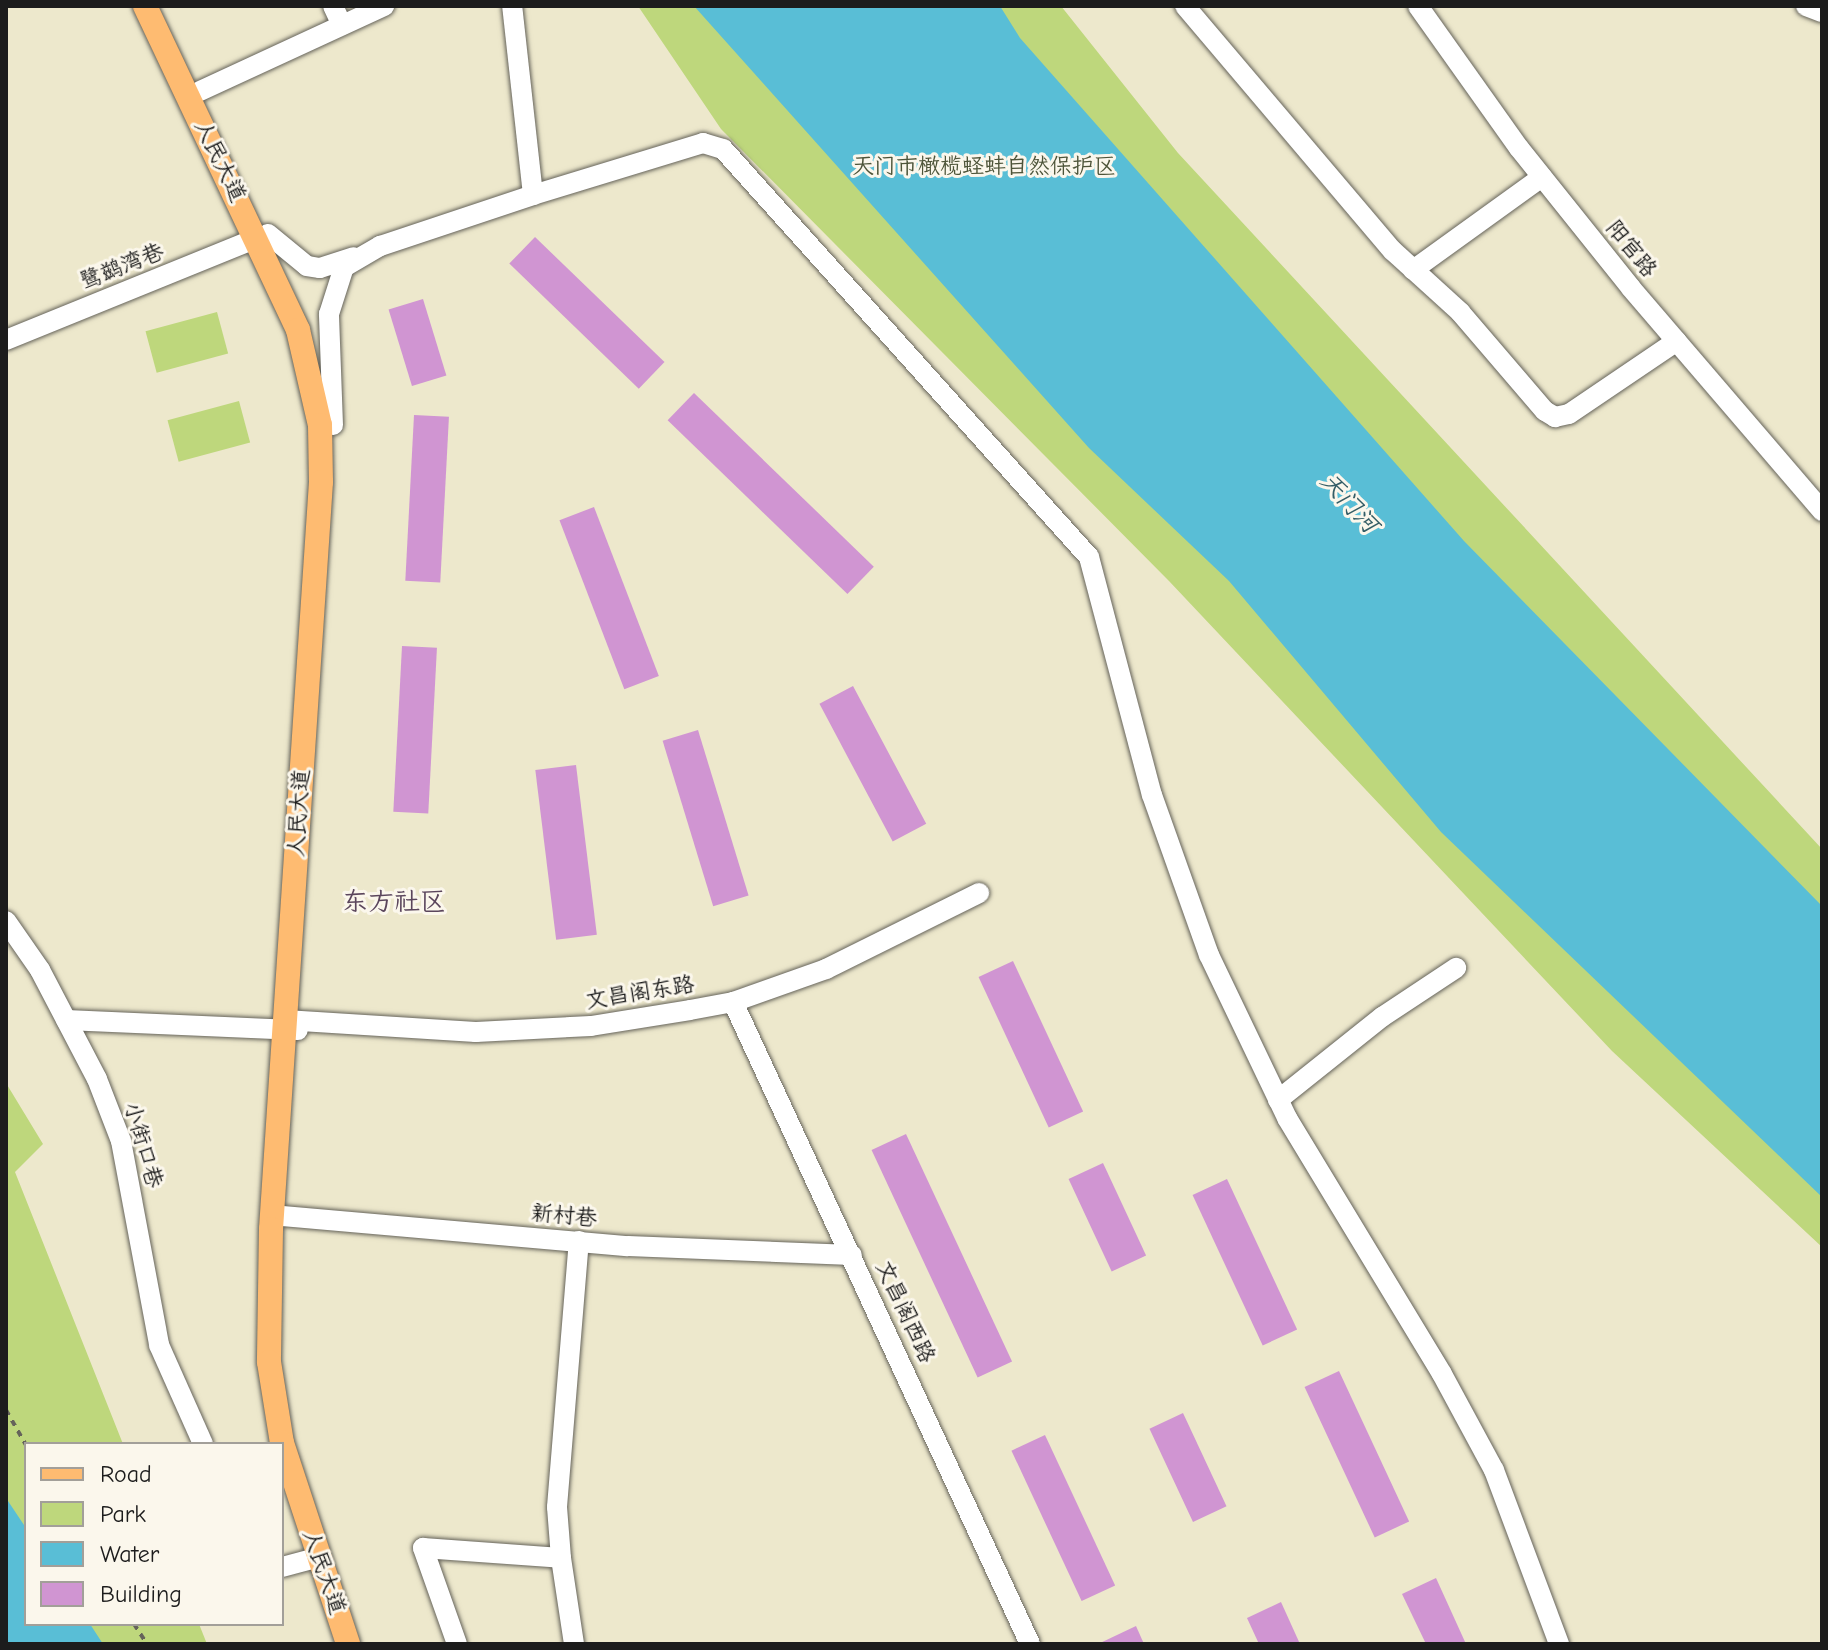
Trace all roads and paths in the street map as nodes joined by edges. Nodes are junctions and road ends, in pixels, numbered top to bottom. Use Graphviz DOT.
graph roads {
  1 [pos="145,6"];
  2 [pos="159,6"];
  3 [pos="333,6"];
  4 [pos="384,6"];
  5 [pos="512,6"];
  6 [pos="1185,6"];
  7 [pos="1418,6"];
  8 [pos="1806,6"];
  9 [pos="1822,12"];
  10 [pos="342,25"];
  11 [pos="200,91"];
  12 [pos="1542,177"];
  13 [pos="533,195"];
  14 [pos="262,236"];
  15 [pos="357,256"];
  16 [pos="1413,270"];
  17 [pos="6,340"];
  18 [pos="1677,341"];
  19 [pos="333,425"];
  20 [pos="1822,511"];
  21 [pos="979,893"];
  22 [pos="6,921"];
  23 [pos="1456,968"];
  24 [pos="733,1002"];
  25 [pos="66,1020"];
  26 [pos="291,1025"];
  27 [pos="1278,1100"];
  28 [pos="278,1216"];
  29 [pos="579,1241"];
  30 [pos="852,1255"];
  31 [pos="6,1410"];
  32 [pos="24,1442"];
  33 [pos="202,1442"];
  34 [pos="319,1557"];
  35 [pos="561,1558"];
  36 [pos="284,1566"];
  37 [pos="135,1626"];
  38 [pos="455,1643"];
  39 [pos="147,1644"];
  40 [pos="348,1644"];
  41 [pos="361,1644"];
  42 [pos="574,1644"];
  43 [pos="1030,1644"];
  44 [pos="1559,1644"];
  1 -- 14 [label="main road, 人民大道"];
  2 -- 11 [label="main road, 人民大道"];
  3 -- 10 [label="street"];
  4 -- 10 [label="street"];
  5 -- 13 [label="street"];
  6 -- 16 [label="street"];
  7 -- 12 [label="street, 阳官路"];
  8 -- 9 [label="street"];
  10 -- 11 [label="street"];
  11 -- 14 [label="main road, 人民大道"];
  12 -- 16 [label="street"];
  12 -- 18 [label="street, 阳官路"];
  13 -- 15 [label="street"];
  13 -- 27 [label="street"];
  14 -- 15 [label="street"];
  14 -- 17 [label="street, 鹭鹚湾巷"];
  14 -- 19 [label="main road, 人民大道"];
  14 -- 26 [label="main road, 人民大道"];
  15 -- 19 [label="street"];
  16 -- 18 [label="street"];
  18 -- 20 [label="street, 阳官路"];
  19 -- 26 [label="main road, 人民大道"];
  21 -- 24 [label="street, 文昌阁东路"];
  22 -- 25 [label="street, 小街口巷"];
  23 -- 27 [label="street"];
  24 -- 26 [label="street, 文昌阁东路"];
  24 -- 30 [label="street, 文昌阁西路"];
  25 -- 26 [label="street, 文昌阁东路"];
  25 -- 33 [label="street, 小街口巷"];
  26 -- 28 [label="main road, 人民大道"];
  27 -- 44 [label="street"];
  28 -- 29 [label="street, 新村巷"];
  28 -- 34 [label="main road, 人民大道"];
  28 -- 41 [label="main road, 人民大道"];
  29 -- 30 [label="street, 新村巷"];
  29 -- 35 [label="street"];
  30 -- 43 [label="street, 文昌阁西路"];
  31 -- 32 [label="path"];
  34 -- 36 [label="street"];
  34 -- 40 [label="main road, 人民大道"];
  35 -- 38 [label="street"];
  35 -- 42 [label="street"];
  37 -- 39 [label="path"];
}
